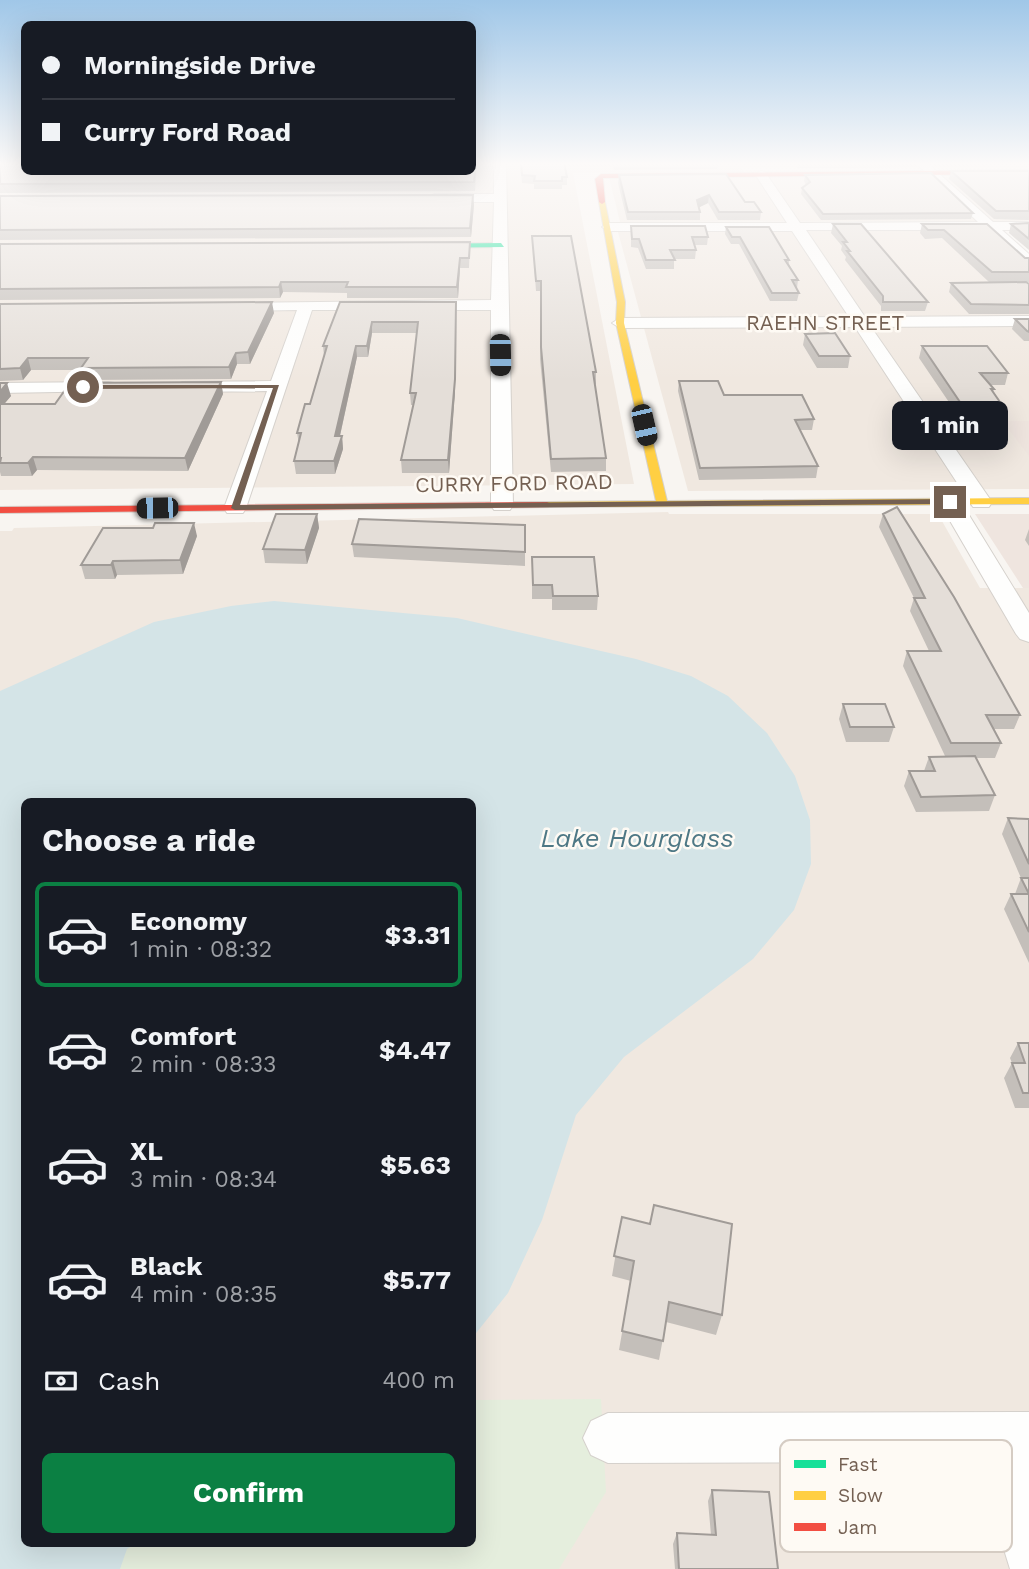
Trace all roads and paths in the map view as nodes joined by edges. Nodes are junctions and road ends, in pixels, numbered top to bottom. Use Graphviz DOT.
graph roads {
  1 [pos="501,235"];
  2 [pos="610,235"];
  3 [pos="800,235"];
  4 [pos="999,235"];
  5 [pos="501,245"];
  6 [pos="403,246"];
  7 [pos="1029,262"];
  8 [pos="499,305"];
  9 [pos="209,306"];
  10 [pos="306,306"];
  11 [pos="1029,321"];
  12 [pos="858,322"];
  13 [pos="620,323"];
  14 [pos="277,386"];
  15 [pos="124,387"];
  16 [pos="166,387"];
  17 [pos="0,388"];
  18 [pos="1029,501"];
  19 [pos="662,502"];
  20 [pos="950,502"];
  21 [pos="981,502"];
  22 [pos="502,505"];
  23 [pos="235,508"];
  24 [pos="0,510"];
  25 [pos="1029,634"];
  26 [pos="1012,1437"];
  27 [pos="608,1438"];
  28 [pos="1029,1552"];
  1 -- 5 [label="street"];
  2 -- 13 [label="street"];
  3 -- 12 [label="street"];
  4 -- 7 [label="street"];
  5 -- 6 [label="street"];
  5 -- 8 [label="street"];
  8 -- 10 [label="street"];
  8 -- 22 [label="street"];
  9 -- 10 [label="street"];
  10 -- 14 [label="street"];
  11 -- 12 [label="street, RAEHN STREET"];
  12 -- 13 [label="street, RAEHN STREET"];
  12 -- 21 [label="street"];
  13 -- 19 [label="street"];
  14 -- 16 [label="street"];
  14 -- 23 [label="street"];
  15 -- 17 [label="street"];
  18 -- 21 [label="street, CURRY FORD ROAD"];
  19 -- 20 [label="street, CURRY FORD ROAD"];
  19 -- 22 [label="street, CURRY FORD ROAD"];
  20 -- 21 [label="street, CURRY FORD ROAD"];
  20 -- 25 [label="street"];
  22 -- 23 [label="street, CURRY FORD ROAD"];
  23 -- 24 [label="street, CURRY FORD ROAD"];
  26 -- 27 [label="street"];
  26 -- 28 [label="street"];
}
